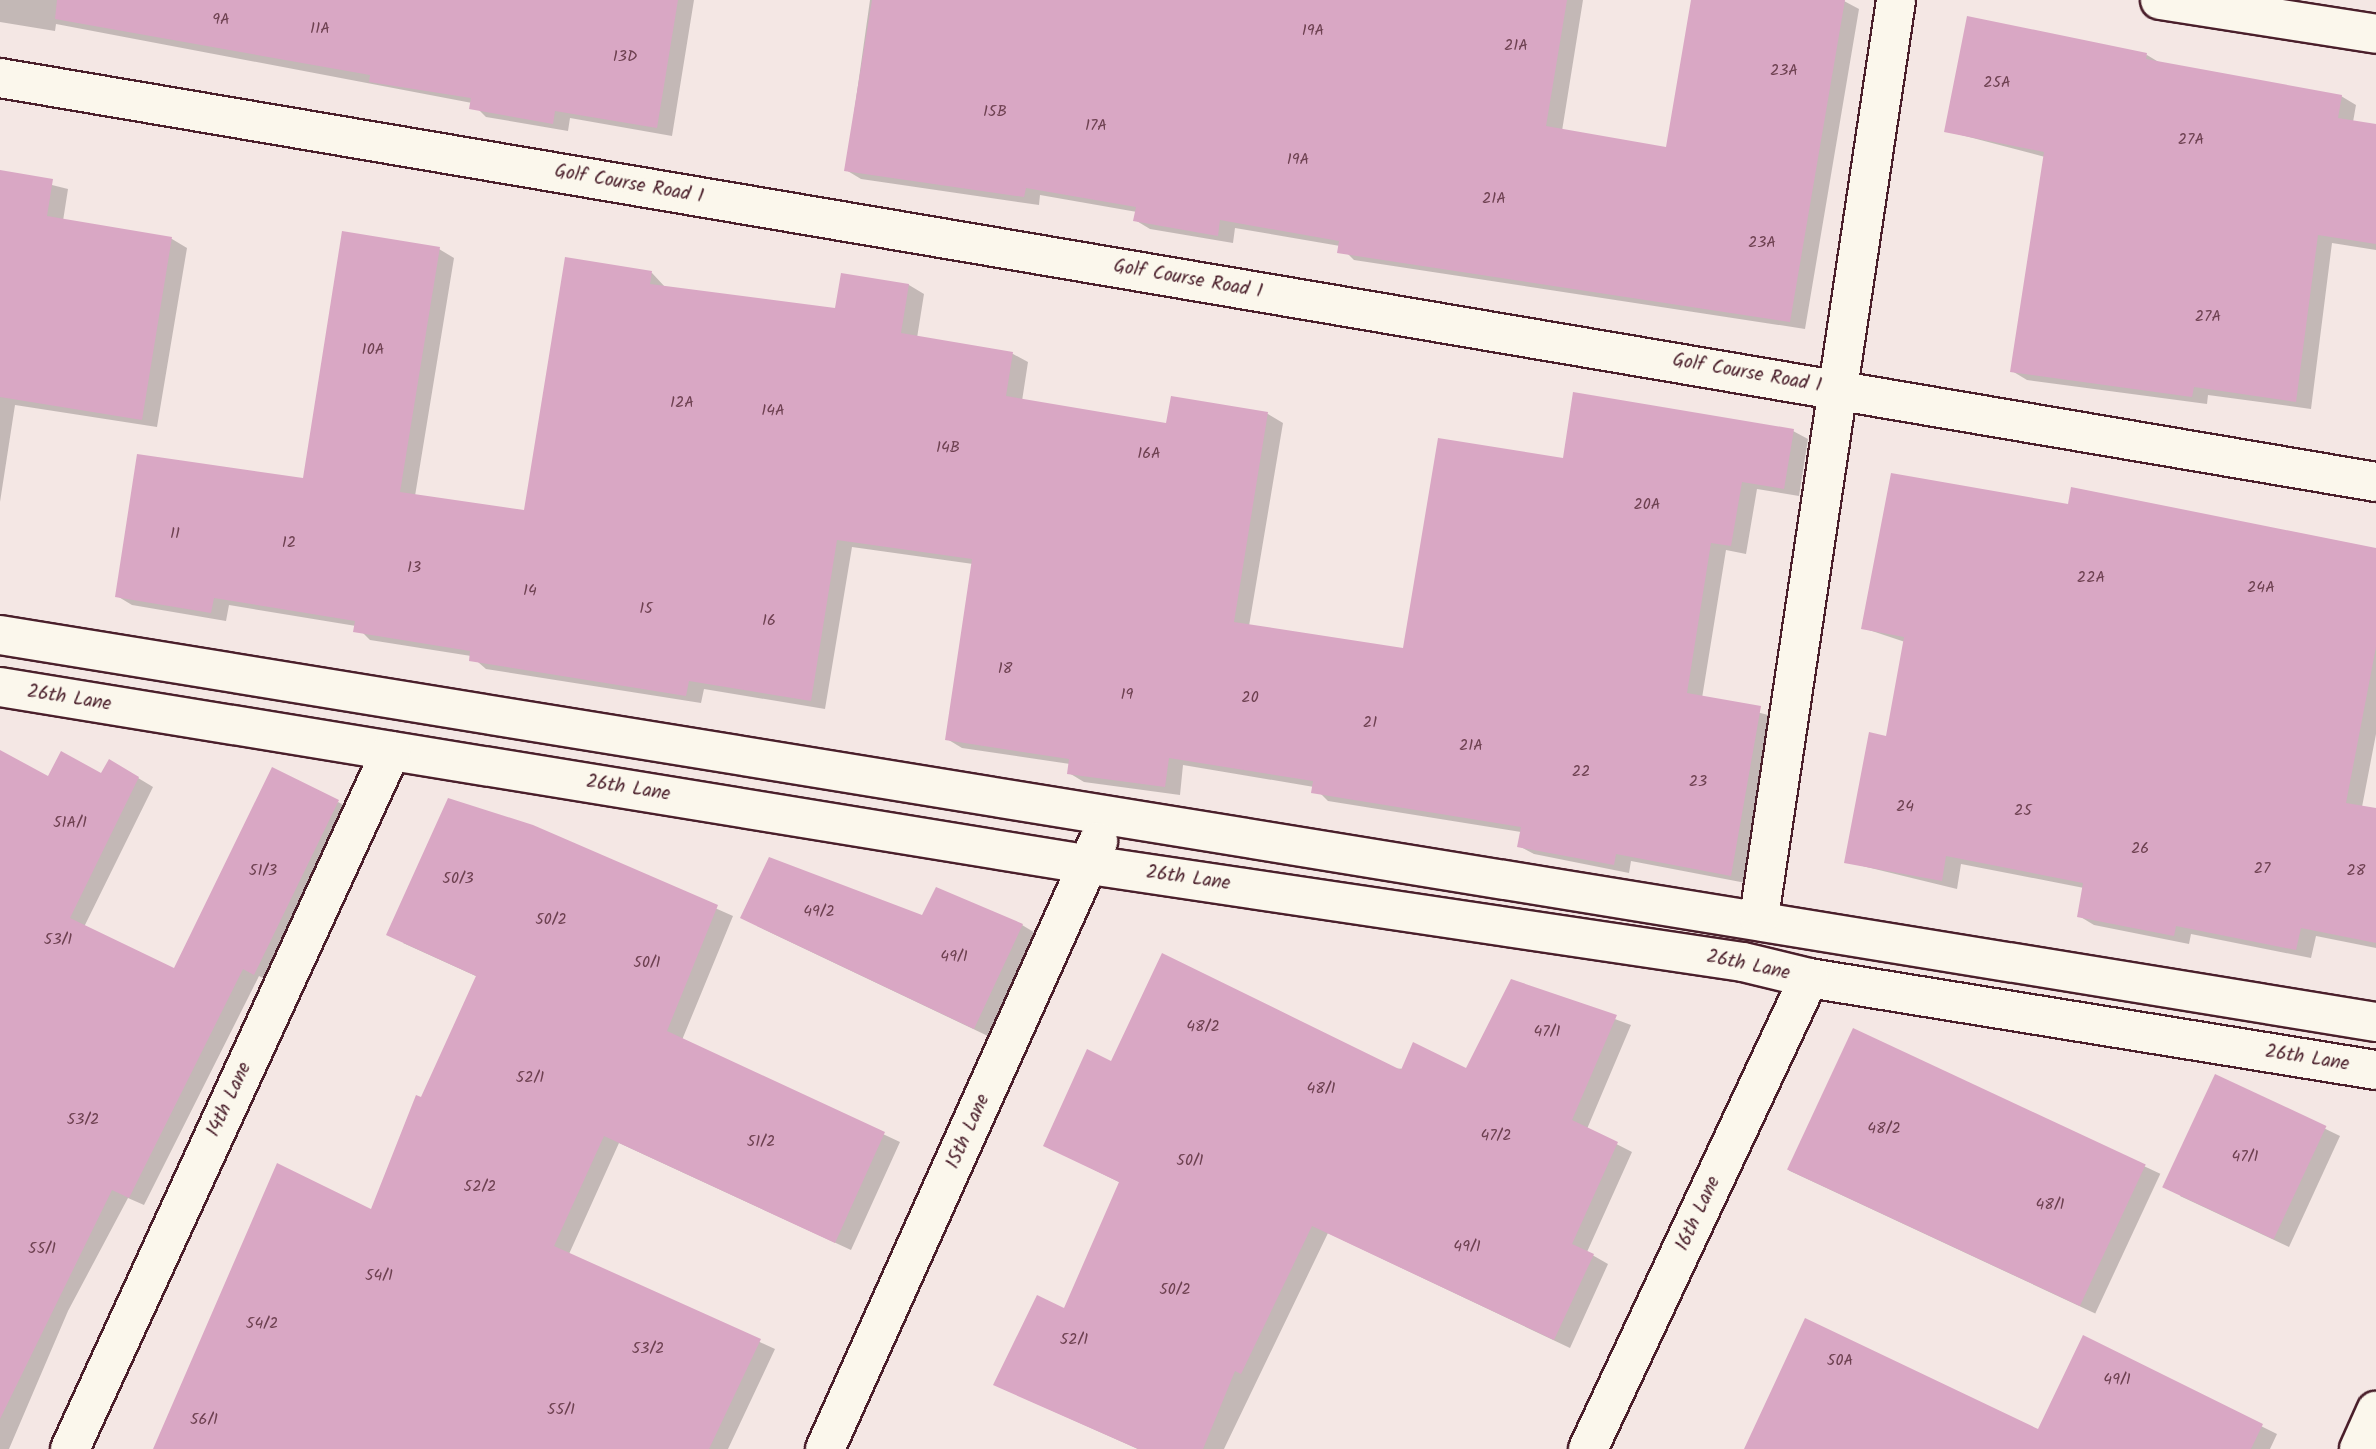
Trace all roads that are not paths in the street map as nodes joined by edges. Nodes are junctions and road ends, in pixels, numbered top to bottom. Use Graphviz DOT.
graph roads {
  1 [pos="1896,0"];
  2 [pos="2160,0"];
  3 [pos="2376,34"];
  4 [pos="0,78"];
  5 [pos="1836,390"];
  6 [pos="2376,482"];
  7 [pos="0,635"];
  8 [pos="0,687"];
  9 [pos="391,751"];
  10 [pos="1107,813"];
  11 [pos="1090,865"];
  12 [pos="1759,918"];
  13 [pos="1809,978"];
  14 [pos="2376,1022"];
  15 [pos="2376,1070"];
  16 [pos="2376,1411"];
  17 [pos="70,1449"];
  18 [pos="825,1449"];
  19 [pos="1588,1449"];
  20 [pos="2359,1449"];
  1 -- 5 [label="street"];
  2 -- 3 [label="street"];
  4 -- 5 [label="street, Golf Course Road 1"];
  5 -- 6 [label="street, Golf Course Road 1"];
  5 -- 12 [label="street"];
  7 -- 10 [label="street"];
  8 -- 9 [label="street, 26th Lane"];
  9 -- 11 [label="street, 26th Lane"];
  9 -- 17 [label="street, 14th Lane"];
  10 -- 11 [label="street, 15th Lane"];
  10 -- 12 [label="street"];
  11 -- 13 [label="street, 26th Lane"];
  11 -- 18 [label="street, 15th Lane"];
  12 -- 14 [label="street"];
  13 -- 15 [label="street, 26th Lane"];
  13 -- 19 [label="street, 16th Lane"];
  16 -- 20 [label="street"];
}
